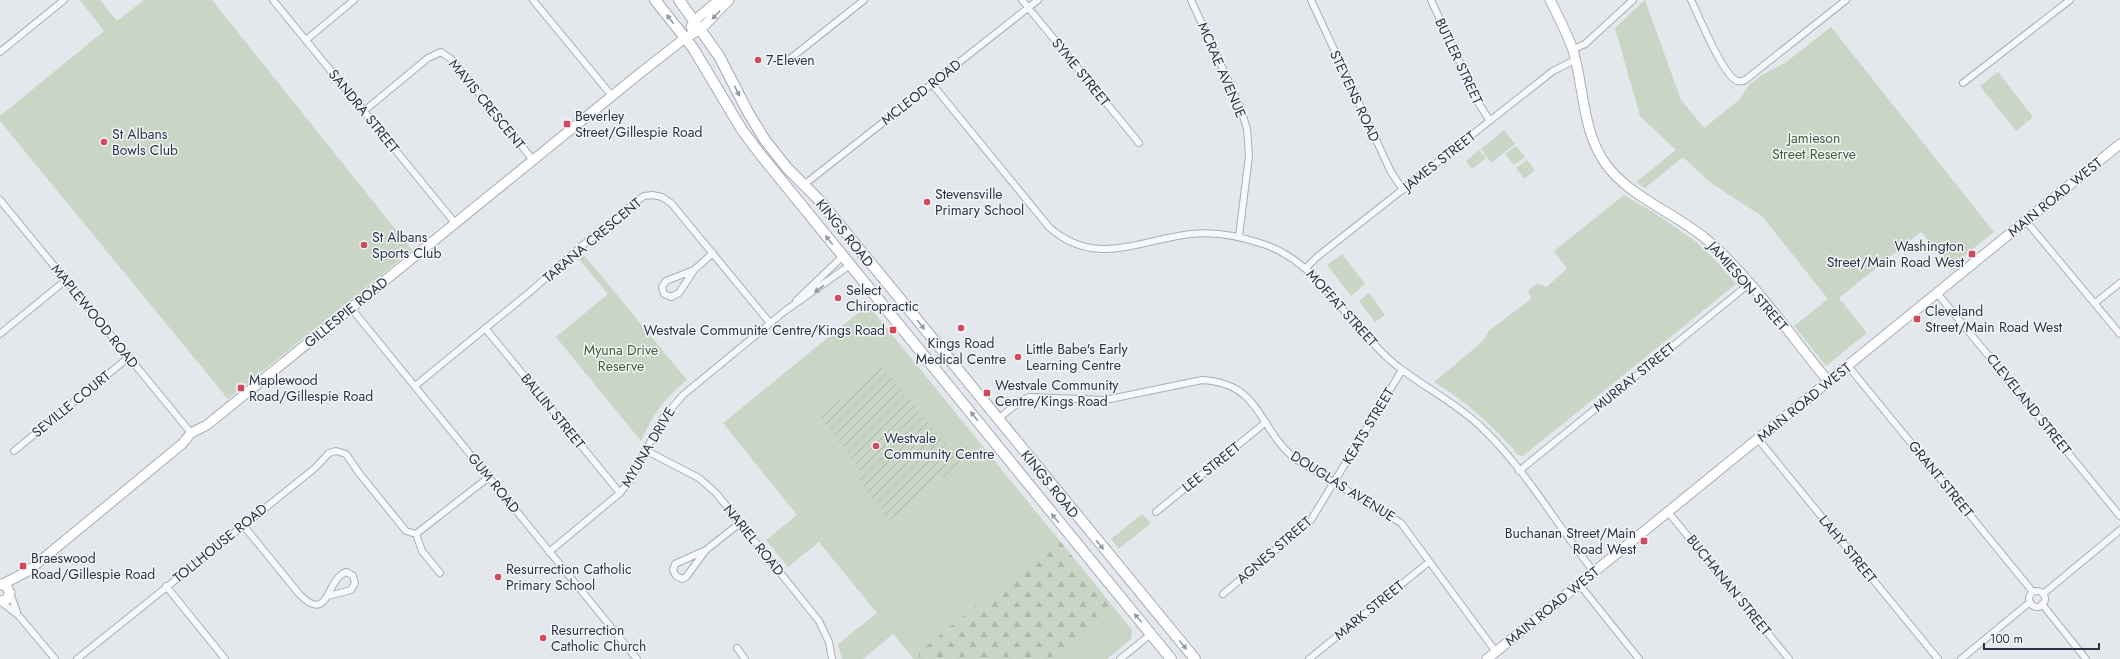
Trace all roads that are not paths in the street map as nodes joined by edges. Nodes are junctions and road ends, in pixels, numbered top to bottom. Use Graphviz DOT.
graph roads {
  1 [pos="64,0"];
  2 [pos="273,0"];
  3 [pos="354,0"];
  4 [pos="533,0"];
  5 [pos="655,0"];
  6 [pos="679,0"];
  7 [pos="719,0"];
  8 [pos="730,0"];
  9 [pos="864,0"];
  10 [pos="1022,0"];
  11 [pos="1038,0"];
  12 [pos="1191,0"];
  13 [pos="1310,0"];
  14 [pos="1431,0"];
  15 [pos="1550,0"];
  16 [pos="1633,0"];
  17 [pos="1691,0"];
  18 [pos="1846,0"];
  19 [pos="2070,0"];
  20 [pos="1028,8"];
  21 [pos="695,20"];
  22 [pos="701,29"];
  23 [pos="685,38"];
  24 [pos="306,40"];
  25 [pos="1572,50"];
  26 [pos="0,52"];
  27 [pos="1575,60"];
  28 [pos="786,62"];
  29 [pos="932,84"];
  30 [pos="1963,84"];
  31 [pos="612,96"];
  32 [pos="364,111"];
  33 [pos="1490,121"];
  34 [pos="1139,143"];
  35 [pos="2120,144"];
  36 [pos="532,160"];
  37 [pos="805,184"];
  38 [pos="1403,190"];
  39 [pos="1,202"];
  40 [pos="2026,221"];
  41 [pos="455,223"];
  42 [pos="1239,236"];
  43 [pos="859,249"];
  44 [pos="714,253"];
  45 [pos="842,257"];
  46 [pos="850,265"];
  47 [pos="1306,268"];
  48 [pos="694,270"];
  49 [pos="66,280"];
  50 [pos="2120,283"];
  51 [pos="1749,284"];
  52 [pos="1937,293"];
  53 [pos="2095,303"];
  54 [pos="351,308"];
  55 [pos="785,311"];
  56 [pos="770,323"];
  57 [pos="485,328"];
  58 [pos="0,334"];
  59 [pos="2120,334"];
  60 [pos="129,357"];
  61 [pos="1848,366"];
  62 [pos="1402,370"];
  63 [pos="1828,381"];
  64 [pos="415,386"];
  65 [pos="998,419"];
  66 [pos="1266,422"];
  67 [pos="985,430"];
  68 [pos="191,433"];
  69 [pos="1758,439"];
  70 [pos="645,450"];
  71 [pos="14,451"];
  72 [pos="1519,471"];
  73 [pos="489,477"];
  74 [pos="1335,482"];
  75 [pos="620,493"];
  76 [pos="1156,512"];
  77 [pos="1668,512"];
  78 [pos="2120,516"];
  79 [pos="740,523"];
  80 [pos="243,525"];
  81 [pos="2120,530"];
  82 [pos="416,534"];
  83 [pos="706,550"];
  84 [pos="549,552"];
  85 [pos="1429,562"];
  86 [pos="440,572"];
  87 [pos="1594,572"];
  88 [pos="1579,584"];
  89 [pos="4,586"];
  90 [pos="166,586"];
  91 [pos="2033,592"];
  92 [pos="1223,594"];
  93 [pos="2043,594"];
  94 [pos="328,596"];
  95 [pos="0,601"];
  96 [pos="2030,602"];
  97 [pos="2042,604"];
  98 [pos="19,616"];
  99 [pos="1164,623"];
  100 [pos="1151,634"];
  101 [pos="737,648"];
  102 [pos="1490,657"];
  103 [pos="224,658"];
  104 [pos="55,659"];
  105 [pos="76,659"];
  106 [pos="637,659"];
  107 [pos="745,659"];
  108 [pos="831,659"];
  109 [pos="1120,659"];
  110 [pos="1171,659"];
  111 [pos="1195,659"];
  112 [pos="1309,659"];
  113 [pos="1639,659"];
  114 [pos="1789,659"];
  115 [pos="1938,659"];
  116 [pos="1961,659"];
  117 [pos="2086,659"];
  1 -- 26 [label="street"];
  2 -- 24 [label="street, SANDRA STREET"];
  3 -- 24 [label="street"];
  4 -- 31 [label="street"];
  23 -- 5 [label="main road, KINGS ROAD, one-way"];
  6 -- 21 [label="main road, KINGS ROAD"];
  7 -- 21 [label="street, GILLESPIE ROAD"];
  8 -- 22 [label="street, GILLESPIE ROAD, one-way"];
  9 -- 28 [label="street"];
  10 -- 20 [label="street, SYME STREET"];
  11 -- 20 [label="street, MCLEOD ROAD"];
  12 -- 42 [label="street, MCRAE AVENUE"];
  13 -- 38 [label="street, STEVENS ROAD"];
  14 -- 33 [label="street, BUTLER STREET"];
  15 -- 25 [label="street, JAMIESON STREET"];
  16 -- 25 [label="street"];
  17 -- 18 [label="street"];
  19 -- 30 [label="street"];
  20 -- 29 [label="street, MCLEOD ROAD"];
  20 -- 34 [label="street, SYME STREET"];
  21 -- 22 [label="main road, KINGS ROAD"];
  21 -- 23 [label="street, GILLESPIE ROAD"];
  22 -- 23 [label="street, GILLESPIE ROAD"];
  22 -- 37 [label="main road, KINGS ROAD, one-way"];
  23 -- 31 [label="street, GILLESPIE ROAD"];
  45 -- 23 [label="main road, KINGS ROAD, one-way"];
  24 -- 32 [label="street, SANDRA STREET"];
  25 -- 27 [label="street, JAMIESON STREET"];
  27 -- 33 [label="street, JAMES STREET"];
  27 -- 51 [label="street, JAMIESON STREET"];
  29 -- 37 [label="street, MCLEOD ROAD"];
  29 -- 42 [label="street, MOFFAT STREET"];
  31 -- 36 [label="street, GILLESPIE ROAD"];
  32 -- 36 [label="street, MAVIS CRESCENT"];
  32 -- 41 [label="street, SANDRA STREET"];
  33 -- 38 [label="street, JAMES STREET"];
  35 -- 40 [label="street, MAIN ROAD WEST"];
  36 -- 41 [label="street, GILLESPIE ROAD"];
  37 -- 43 [label="main road, KINGS ROAD"];
  38 -- 47 [label="street, JAMES STREET"];
  39 -- 49 [label="street, MAPLEWOOD ROAD"];
  40 -- 52 [label="street, MAIN ROAD WEST"];
  40 -- 53 [label="street"];
  41 -- 54 [label="street, GILLESPIE ROAD"];
  42 -- 47 [label="street, MOFFAT STREET"];
  43 -- 45 [label="main road"];
  43 -- 46 [label="main road"];
  43 -- 65 [label="main road, KINGS ROAD, one-way"];
  44 -- 48 [label="street"];
  44 -- 56 [label="street, TARANA CRESCENT"];
  44 -- 57 [label="street, TARANA CRESCENT"];
  45 -- 46 [label="main road, KINGS ROAD"];
  45 -- 55 [label="street, MYUNA DRIVE"];
  46 -- 55 [label="street, MYUNA DRIVE, one-way"];
  67 -- 46 [label="main road, KINGS ROAD, one-way"];
  47 -- 62 [label="street, MOFFAT STREET"];
  48 -- 48 [label="street"];
  49 -- 58 [label="street"];
  49 -- 60 [label="street, MAPLEWOOD ROAD"];
  50 -- 53 [label="street"];
  51 -- 63 [label="street, JAMIESON STREET"];
  51 -- 72 [label="street, MURRAY STREET"];
  52 -- 61 [label="street, MAIN ROAD WEST"];
  52 -- 78 [label="street, CLEVELAND STREET"];
  53 -- 59 [label="street"];
  54 -- 64 [label="street, GUM ROAD"];
  54 -- 68 [label="street, GILLESPIE ROAD"];
  55 -- 56 [label="street, MYUNA DRIVE"];
  56 -- 70 [label="street, MYUNA DRIVE"];
  57 -- 64 [label="street, TARANA CRESCENT"];
  57 -- 75 [label="street, BALLIN STREET"];
  60 -- 68 [label="street, MAPLEWOOD ROAD"];
  60 -- 71 [label="street, SEVILLE COURT"];
  61 -- 63 [label="street, MAIN ROAD WEST"];
  61 -- 91 [label="street, GRANT STREET"];
  62 -- 72 [label="street, MOFFAT STREET"];
  62 -- 74 [label="street, KEATS STREET"];
  63 -- 69 [label="street, MAIN ROAD WEST"];
  64 -- 73 [label="street, GUM ROAD"];
  65 -- 66 [label="street, DOUGLAS AVENUE"];
  65 -- 67 [label="main road"];
  65 -- 99 [label="main road, KINGS ROAD, one-way"];
  66 -- 74 [label="street, DOUGLAS AVENUE"];
  66 -- 76 [label="street, LEE STREET"];
  100 -- 67 [label="main road, KINGS ROAD, one-way"];
  68 -- 89 [label="street, GILLESPIE ROAD"];
  69 -- 77 [label="street, MAIN ROAD WEST"];
  69 -- 115 [label="street, LAHY STREET"];
  70 -- 75 [label="street, MYUNA DRIVE"];
  70 -- 79 [label="street, NARIEL ROAD"];
  72 -- 87 [label="street, MOFFAT STREET"];
  73 -- 82 [label="street"];
  73 -- 84 [label="street, GUM ROAD"];
  74 -- 85 [label="street, DOUGLAS AVENUE"];
  74 -- 92 [label="street, AGNES STREET"];
  75 -- 84 [label="street, MYUNA DRIVE"];
  77 -- 87 [label="street, MAIN ROAD WEST"];
  77 -- 114 [label="street, BUCHANAN STREET"];
  79 -- 83 [label="street"];
  79 -- 108 [label="street, NARIEL ROAD"];
  80 -- 82 [label="street, TOLLHOUSE ROAD"];
  80 -- 90 [label="street, TOLLHOUSE ROAD"];
  80 -- 94 [label="street"];
  81 -- 93 [label="street"];
  82 -- 86 [label="street"];
  83 -- 83 [label="street"];
  84 -- 106 [label="street, GUM ROAD"];
  85 -- 102 [label="street, DOUGLAS AVENUE"];
  85 -- 112 [label="street, MARK STREET"];
  87 -- 88 [label="street, MAIN ROAD WEST"];
  88 -- 102 [label="street, MAIN ROAD WEST"];
  88 -- 113 [label="street"];
  89 -- 95 [label="street, GILLESPIE ROAD"];
  89 -- 98 [label="street"];
  90 -- 103 [label="street"];
  90 -- 105 [label="street, TOLLHOUSE ROAD"];
  91 -- 93 [label="street"];
  91 -- 96 [label="street"];
  93 -- 97 [label="street"];
  94 -- 94 [label="street"];
  95 -- 98 [label="street"];
  96 -- 97 [label="street"];
  96 -- 116 [label="street"];
  97 -- 117 [label="street"];
  98 -- 104 [label="street"];
  99 -- 100 [label="main road"];
  99 -- 111 [label="main road, KINGS ROAD, one-way"];
  100 -- 109 [label="street"];
  100 -- 110 [label="main road, KINGS ROAD"];
  101 -- 107 [label="street"];
}
